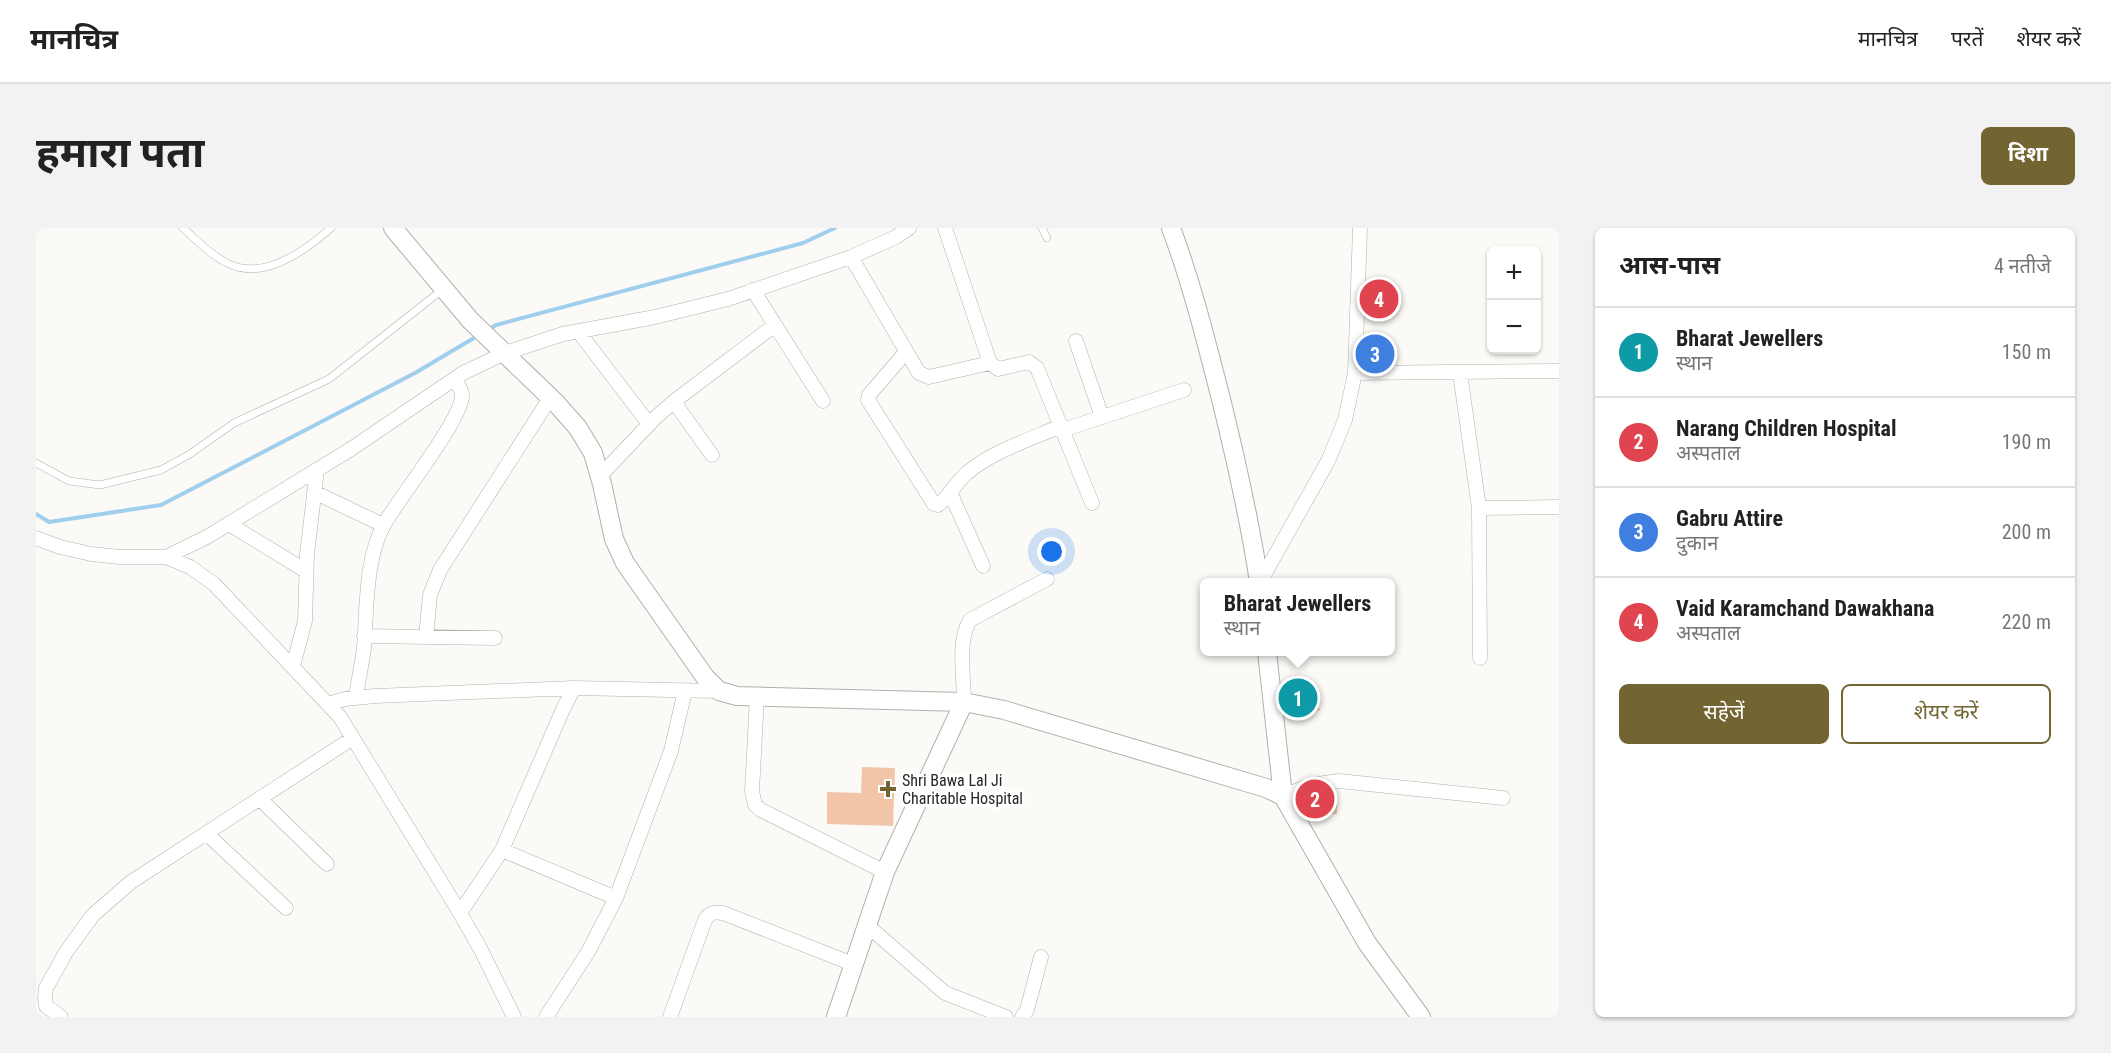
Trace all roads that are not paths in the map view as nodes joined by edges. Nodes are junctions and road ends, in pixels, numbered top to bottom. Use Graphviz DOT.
graph roads {
  1 [pos="183,228"];
  2 [pos="331,228"];
  3 [pos="393,228"];
  4 [pos="909,228"];
  5 [pos="945,228"];
  6 [pos="1042,228"];
  7 [pos="1171,228"];
  8 [pos="1360,228"];
  9 [pos="1047,238"];
  10 [pos="851,257"];
  11 [pos="444,288"];
  12 [pos="753,290"];
  13 [pos="775,325"];
  14 [pos="578,331"];
  15 [pos="1076,341"];
  16 [pos="501,349"];
  17 [pos="906,352"];
  18 [pos="990,363"];
  19 [pos="1559,371"];
  20 [pos="1460,373"];
  21 [pos="1355,374"];
  22 [pos="454,379"];
  23 [pos="1184,390"];
  24 [pos="550,398"];
  25 [pos="823,401"];
  26 [pos="674,402"];
  27 [pos="1102,417"];
  28 [pos="649,424"];
  29 [pos="1061,428"];
  30 [pos="712,455"];
  31 [pos="36,463"];
  32 [pos="317,470"];
  33 [pos="600,476"];
  34 [pos="314,492"];
  35 [pos="950,492"];
  36 [pos="1092,503"];
  37 [pos="1559,507"];
  38 [pos="1479,508"];
  39 [pos="229,524"];
  40 [pos="383,525"];
  41 [pos="36,538"];
  42 [pos="166,557"];
  43 [pos="983,566"];
  44 [pos="306,571"];
  45 [pos="1258,578"];
  46 [pos="1261,578"];
  47 [pos="1047,579"];
  48 [pos="364,636"];
  49 [pos="426,637"];
  50 [pos="495,638"];
  51 [pos="1268,656"];
  52 [pos="1480,658"];
  53 [pos="293,666"];
  54 [pos="574,688"];
  55 [pos="685,691"];
  56 [pos="719,691"];
  57 [pos="757,697"];
  58 [pos="356,698"];
  59 [pos="964,702"];
  60 [pos="328,704"];
  61 [pos="353,738"];
  62 [pos="1283,796"];
  63 [pos="1503,798"];
  64 [pos="260,799"];
  65 [pos="207,834"];
  66 [pos="502,850"];
  67 [pos="327,864"];
  68 [pos="885,872"];
  69 [pos="616,898"];
  70 [pos="286,908"];
  71 [pos="460,913"];
  72 [pos="868,926"];
  73 [pos="1041,957"];
  74 [pos="853,964"];
  75 [pos="36,1007"];
  76 [pos="56,1014"];
  77 [pos="514,1017"];
  78 [pos="546,1017"];
  79 [pos="670,1017"];
  80 [pos="836,1017"];
  81 [pos="1006,1017"];
  82 [pos="1022,1017"];
  83 [pos="1421,1017"];
  1 -- 2 [label="lane"];
  3 -- 11 [label="street"];
  4 -- 10 [label="street"];
  5 -- 18 [label="street"];
  6 -- 9 [label="lane"];
  7 -- 45 [label="street"];
  8 -- 21 [label="street"];
  10 -- 12 [label="street"];
  10 -- 17 [label="street"];
  11 -- 16 [label="street"];
  11 -- 31 [label="lane"];
  12 -- 13 [label="street"];
  12 -- 14 [label="street"];
  13 -- 25 [label="street"];
  13 -- 26 [label="street"];
  14 -- 16 [label="street"];
  14 -- 28 [label="street"];
  15 -- 27 [label="street"];
  16 -- 22 [label="street"];
  16 -- 24 [label="street"];
  17 -- 18 [label="street"];
  17 -- 35 [label="street"];
  18 -- 29 [label="street"];
  19 -- 20 [label="street"];
  20 -- 21 [label="street"];
  20 -- 38 [label="street"];
  21 -- 46 [label="street"];
  22 -- 32 [label="street"];
  22 -- 40 [label="street"];
  23 -- 27 [label="street"];
  24 -- 33 [label="street"];
  24 -- 49 [label="street"];
  26 -- 28 [label="street"];
  26 -- 30 [label="street"];
  27 -- 29 [label="street"];
  28 -- 33 [label="street"];
  29 -- 35 [label="street"];
  29 -- 36 [label="street"];
  32 -- 34 [label="street"];
  32 -- 39 [label="street"];
  33 -- 56 [label="street"];
  34 -- 40 [label="street"];
  34 -- 44 [label="street"];
  35 -- 43 [label="street"];
  37 -- 38 [label="street"];
  38 -- 52 [label="street"];
  39 -- 42 [label="street"];
  39 -- 44 [label="street"];
  40 -- 48 [label="street"];
  41 -- 42 [label="street"];
  42 -- 53 [label="street"];
  44 -- 53 [label="street"];
  47 -- 59 [label="street"];
  48 -- 49 [label="street"];
  48 -- 58 [label="street"];
  49 -- 50 [label="street"];
  51 -- 62 [label="street"];
  53 -- 60 [label="street"];
  54 -- 55 [label="street"];
  54 -- 58 [label="street"];
  54 -- 66 [label="street"];
  55 -- 56 [label="street"];
  55 -- 69 [label="street"];
  56 -- 57 [label="street"];
  57 -- 59 [label="street"];
  57 -- 68 [label="street"];
  58 -- 60 [label="street"];
  59 -- 62 [label="street"];
  59 -- 68 [label="street"];
  60 -- 61 [label="street"];
  61 -- 64 [label="street"];
  61 -- 71 [label="street"];
  62 -- 63 [label="street"];
  62 -- 83 [label="street"];
  64 -- 65 [label="street"];
  64 -- 67 [label="street"];
  65 -- 70 [label="street"];
  65 -- 76 [label="street"];
  66 -- 69 [label="street"];
  66 -- 71 [label="street"];
  68 -- 72 [label="street"];
  69 -- 78 [label="street"];
  71 -- 77 [label="street"];
  72 -- 74 [label="street"];
  72 -- 81 [label="street"];
  73 -- 82 [label="street"];
  74 -- 79 [label="street"];
  74 -- 80 [label="street"];
  75 -- 76 [label="street"];
}
